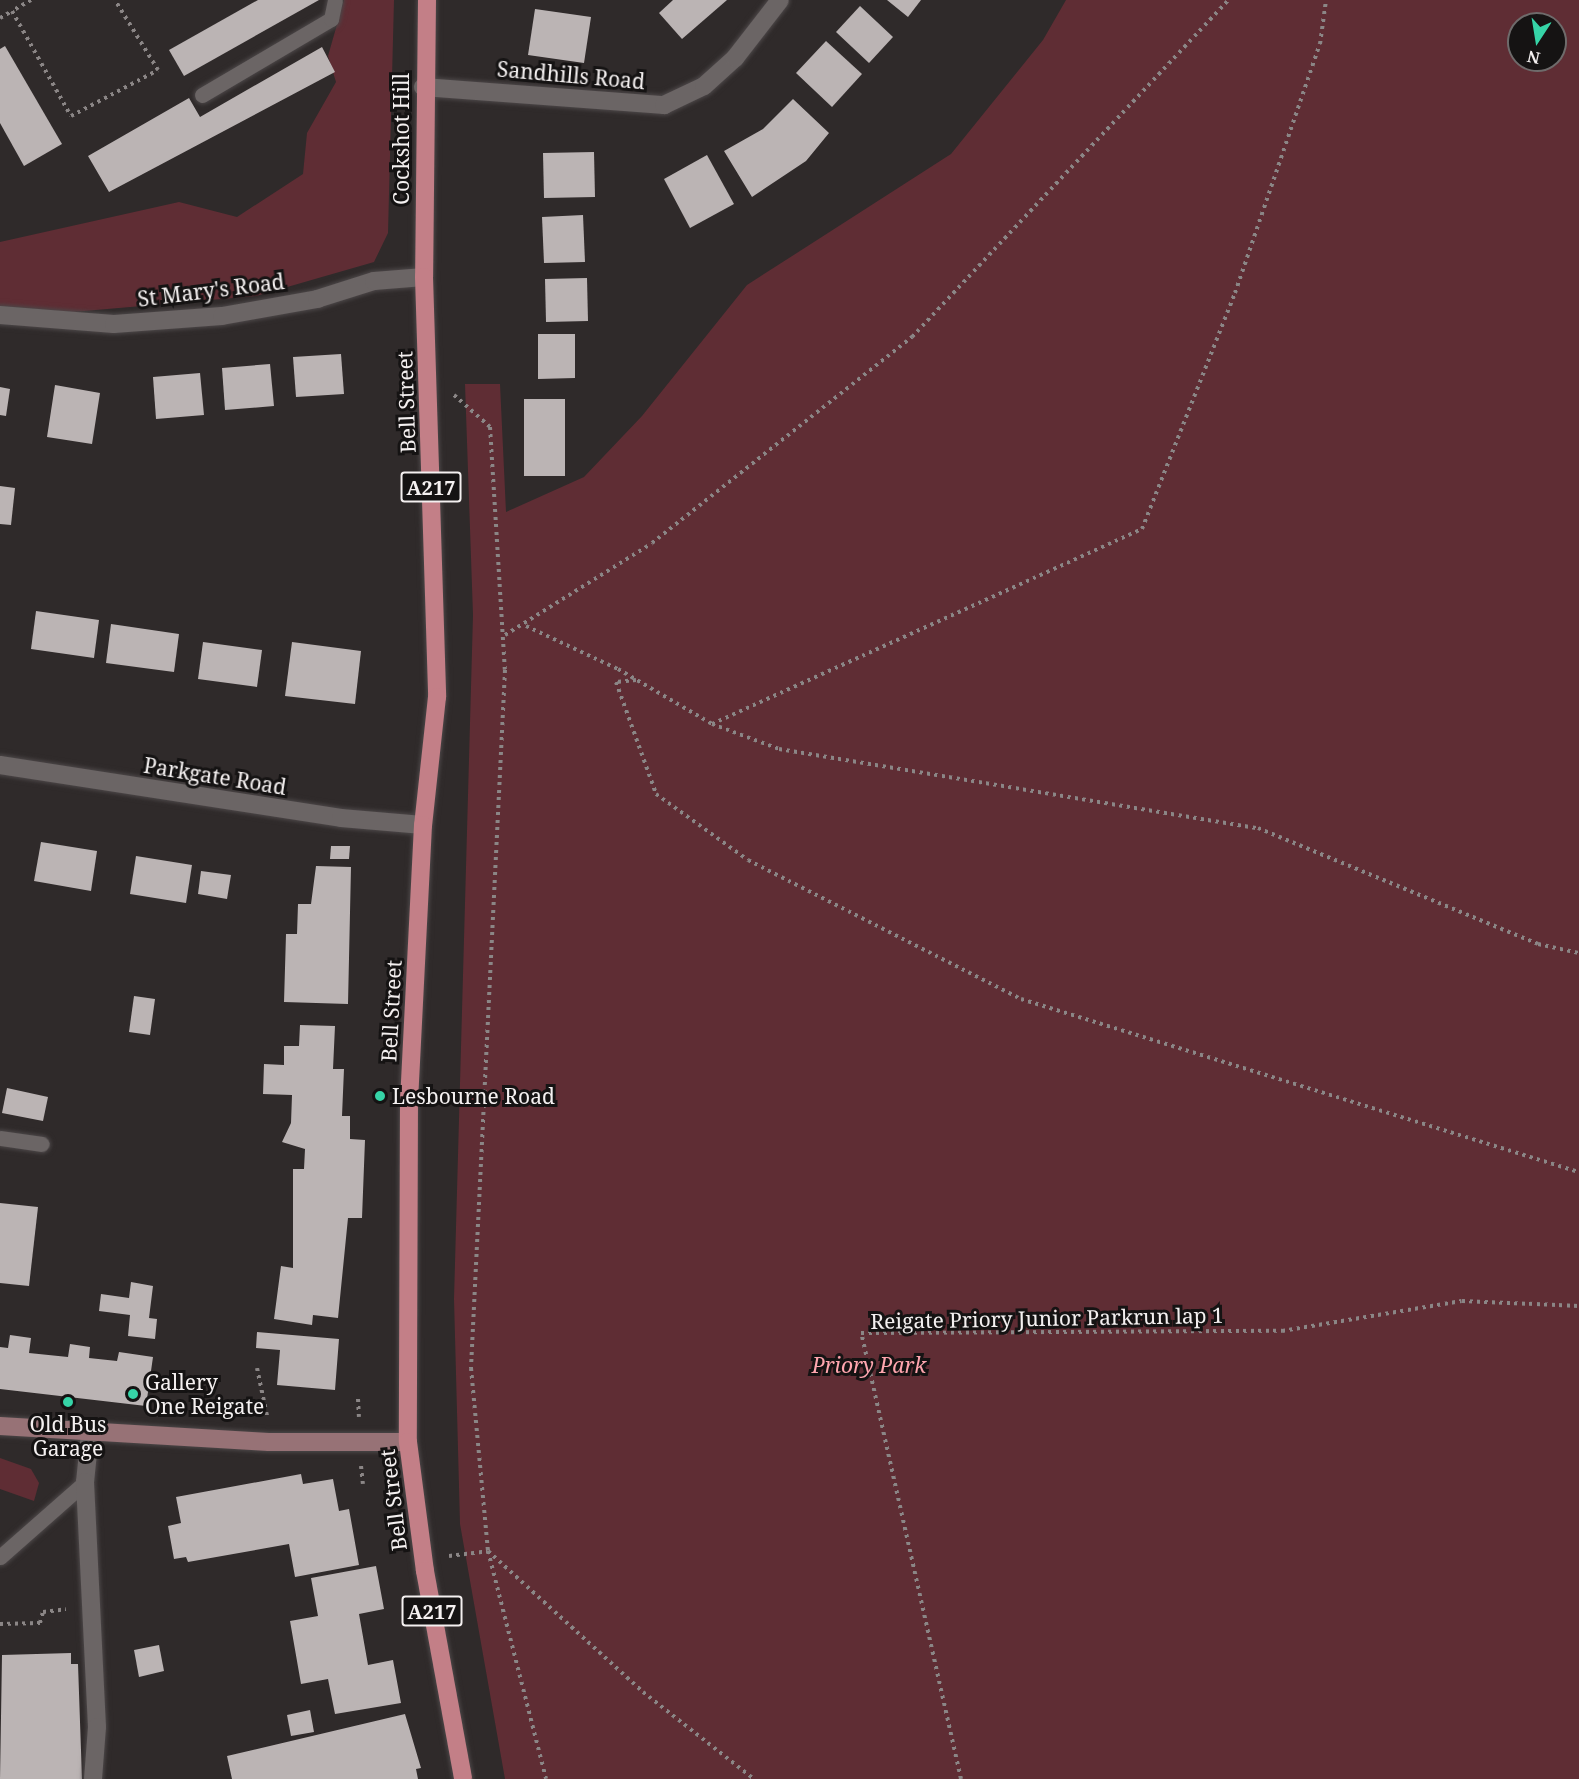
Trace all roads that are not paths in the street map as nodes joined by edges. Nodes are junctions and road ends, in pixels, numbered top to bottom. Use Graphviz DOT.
graph roads {
  1 [pos="335,0"];
  2 [pos="427,0"];
  3 [pos="780,0"];
  4 [pos="423,87"];
  5 [pos="201,95"];
  6 [pos="424,278"];
  7 [pos="0,315"];
  8 [pos="0,765"];
  9 [pos="423,825"];
  10 [pos="0,1138"];
  11 [pos="42,1144"];
  12 [pos="0,1426"];
  13 [pos="90,1433"];
  14 [pos="408,1442"];
  15 [pos="85,1482"];
  16 [pos="0,1557"];
  17 [pos="93,1779"];
  18 [pos="463,1779"];
  1 -- 5 [label="lane"];
  2 -- 4 [label="main road, Cockshot Hill / A217"];
  3 -- 4 [label="street, Sandhills Road"];
  4 -- 6 [label="main road, Cockshot Hill / A217"];
  6 -- 7 [label="street, St Mary's Road"];
  6 -- 9 [label="main road, Bell Street / A217"];
  8 -- 9 [label="street, Parkgate Road"];
  9 -- 14 [label="main road, Bell Street / A217"];
  10 -- 11 [label="lane"];
  12 -- 13 [label="main road"];
  13 -- 14 [label="main road"];
  13 -- 15 [label="street"];
  14 -- 18 [label="main road, Bell Street / A217"];
  15 -- 16 [label="lane"];
  15 -- 17 [label="street"];
}
